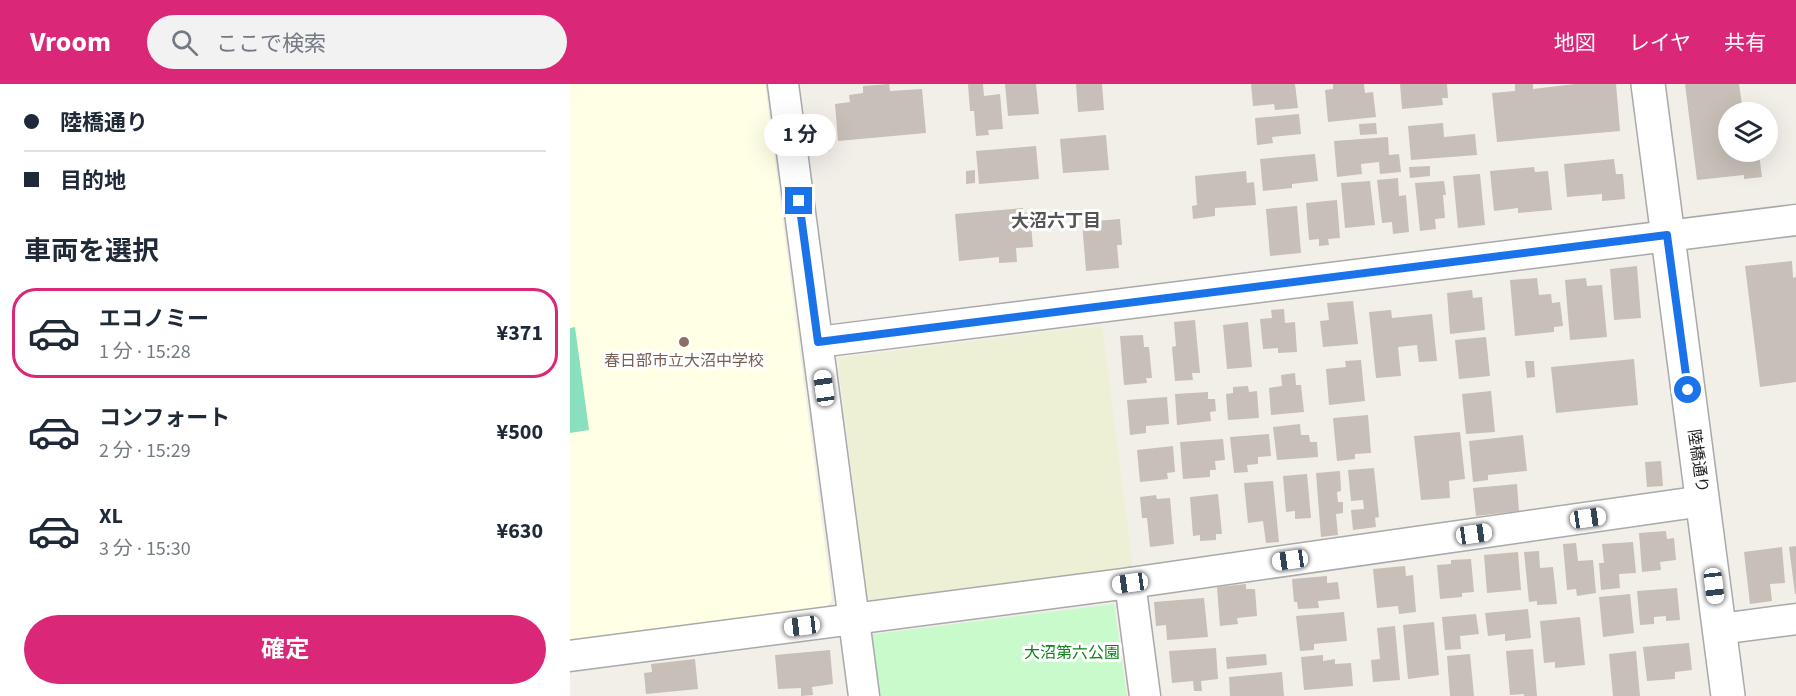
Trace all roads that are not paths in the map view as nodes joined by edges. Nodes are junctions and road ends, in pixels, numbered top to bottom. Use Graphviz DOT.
graph roads {
  1 [pos="783,84"];
  2 [pos="1648,84"];
  3 [pos="1796,220"];
  4 [pos="1667,235"];
  5 [pos="818,342"];
  6 [pos="1703,501"];
  7 [pos="1130,583"];
  8 [pos="1796,619"];
  9 [pos="855,620"];
  10 [pos="1720,629"];
  11 [pos="570,656"];
  12 [pos="864,696"];
  13 [pos="1145,696"];
  14 [pos="1728,696"];
  1 -- 5 [label="street"];
  2 -- 4 [label="street, 陸橋通り"];
  3 -- 4 [label="street"];
  4 -- 5 [label="street"];
  4 -- 6 [label="street, 陸橋通り"];
  5 -- 9 [label="street"];
  6 -- 7 [label="street"];
  6 -- 10 [label="street, 陸橋通り"];
  7 -- 9 [label="street"];
  7 -- 13 [label="street"];
  8 -- 10 [label="street"];
  9 -- 11 [label="street"];
  9 -- 12 [label="street"];
  10 -- 14 [label="street, 陸橋通り"];
}
